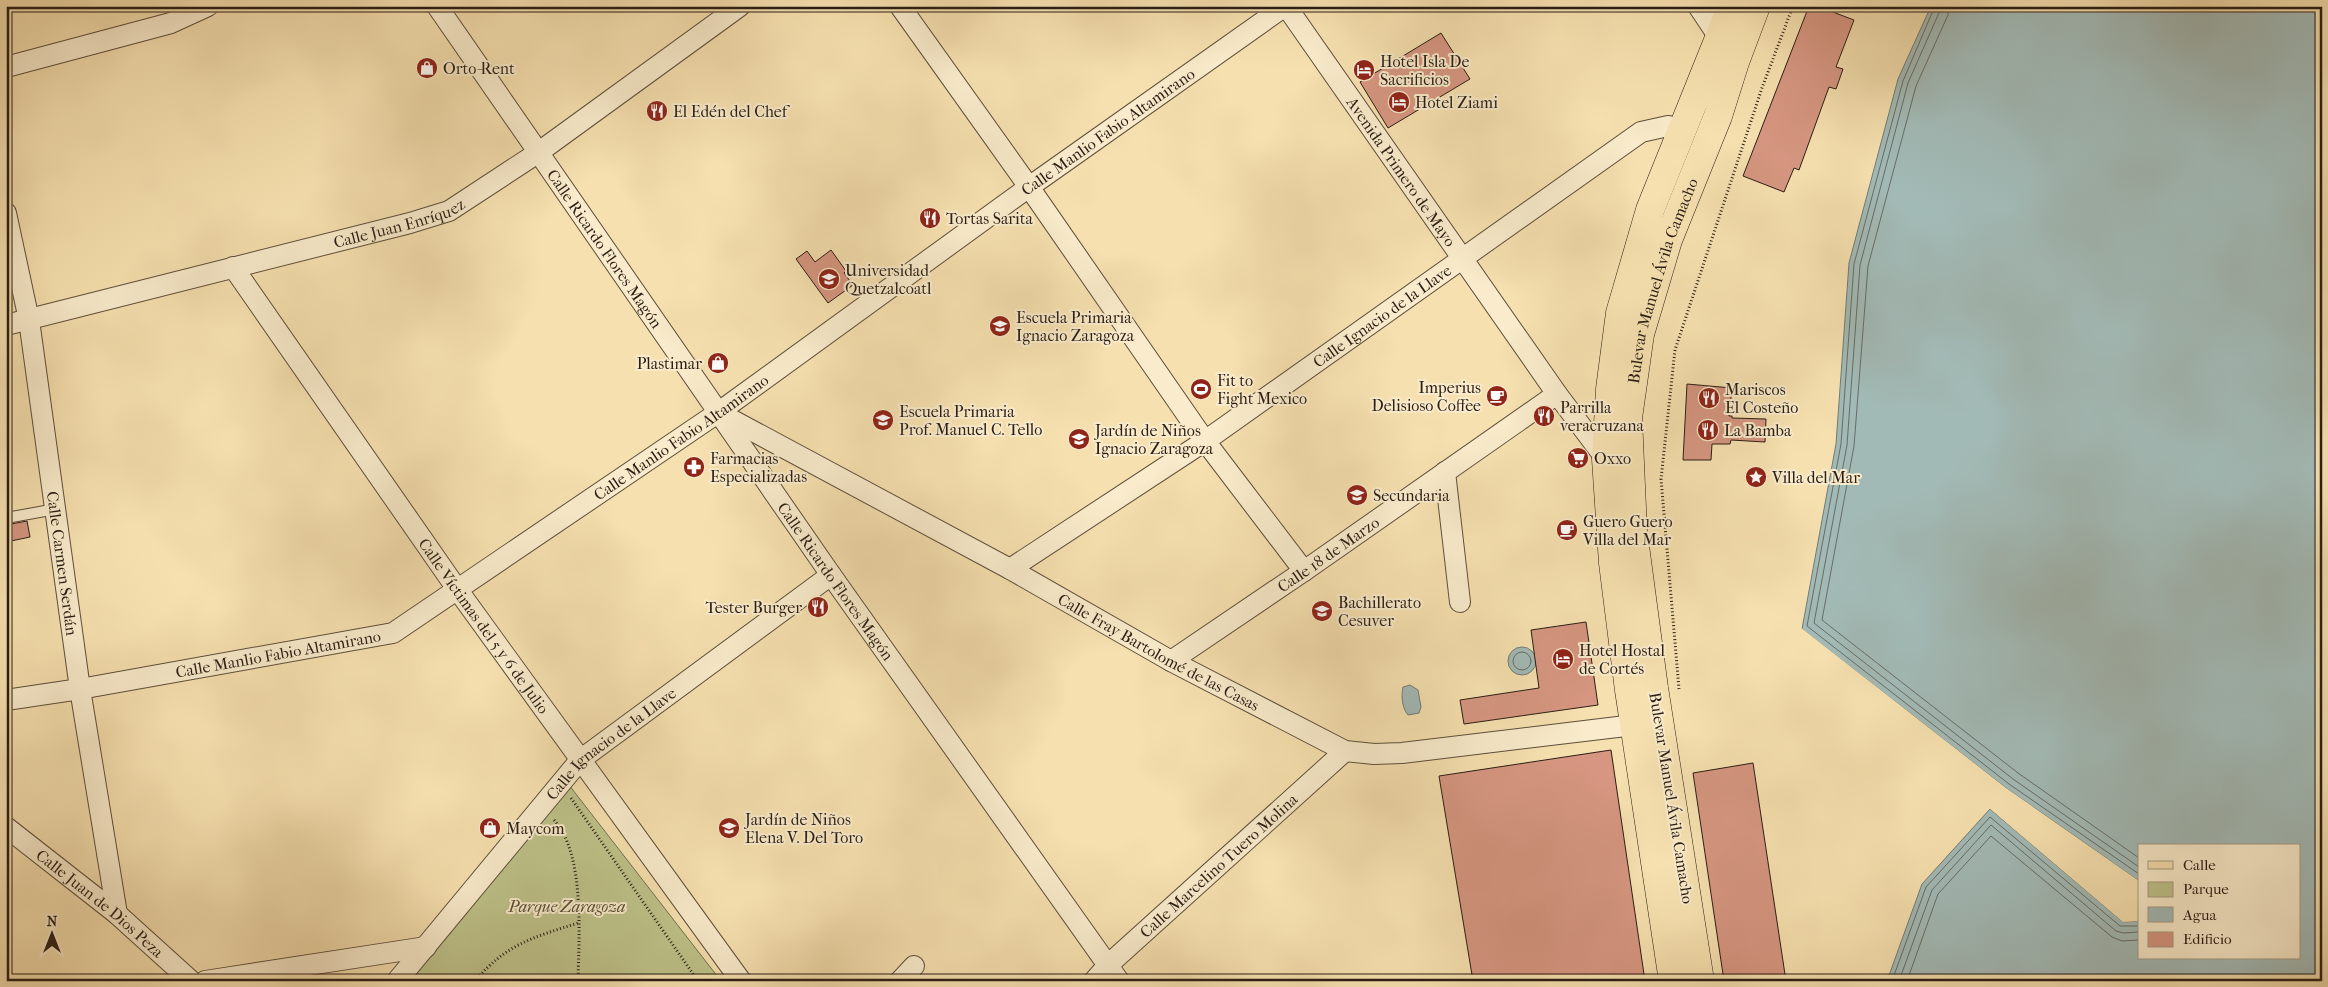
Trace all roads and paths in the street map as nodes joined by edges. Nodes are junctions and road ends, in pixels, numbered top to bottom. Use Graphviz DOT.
graph roads {
  1 [pos="208,6"];
  2 [pos="437,6"];
  3 [pos="740,6"];
  4 [pos="900,6"];
  5 [pos="1286,6"];
  6 [pos="1698,6"];
  7 [pos="1732,6"];
  8 [pos="1756,6"];
  9 [pos="1794,6"];
  10 [pos="1720,39"];
  11 [pos="1735,62"];
  12 [pos="6,67"];
  13 [pos="1683,130"];
  14 [pos="540,152"];
  15 [pos="1029,187"];
  16 [pos="6,213"];
  17 [pos="1464,259"];
  18 [pos="233,266"];
  19 [pos="29,320"];
  20 [pos="6,325"];
  21 [pos="1558,394"];
  22 [pos="719,412"];
  23 [pos="1205,441"];
  24 [pos="1606,458"];
  25 [pos="1445,472"];
  26 [pos="56,509"];
  27 [pos="6,518"];
  28 [pos="1010,569"];
  29 [pos="1304,571"];
  30 [pos="831,575"];
  31 [pos="457,589"];
  32 [pos="1460,602"];
  33 [pos="1171,661"];
  34 [pos="80,689"];
  35 [pos="1679,694"];
  36 [pos="6,700"];
  37 [pos="1634,725"];
  38 [pos="1345,751"];
  39 [pos="580,760"];
  40 [pos="568,793"];
  41 [pos="550,815"];
  42 [pos="6,827"];
  43 [pos="117,914"];
  44 [pos="578,923"];
  45 [pos="426,947"];
  46 [pos="914,966"];
  47 [pos="1113,973"];
  48 [pos="698,980"];
  49 [pos="192,981"];
  50 [pos="205,981"];
  51 [pos="397,981"];
  52 [pos="455,981"];
  53 [pos="464,981"];
  54 [pos="475,981"];
  55 [pos="578,981"];
  56 [pos="664,981"];
  57 [pos="741,981"];
  58 [pos="900,981"];
  59 [pos="1094,981"];
  60 [pos="1674,981"];
  61 [pos="1700,981"];
  1 -- 12 [label="street"];
  2 -- 14 [label="street, Calle Ricardo Flores Magón"];
  3 -- 14 [label="street, Calle Juan Enríquez"];
  4 -- 15 [label="street"];
  5 -- 15 [label="street, Calle Manlio Fabio Altamirano"];
  5 -- 17 [label="street, Avenida Primero de Mayo"];
  6 -- 10 [label="street"];
  7 -- 10 [label="main road, Bulevar Manuel Ávila Camacho"];
  8 -- 11 [label="main road, Bulevar Manuel Ávila Camacho"];
  9 -- 35 [label="path"];
  10 -- 11 [label="street"];
  10 -- 13 [label="main road, Bulevar Manuel Ávila Camacho"];
  11 -- 61 [label="main road, Bulevar Manuel Ávila Camacho"];
  13 -- 17 [label="street, Calle Ignacio de la Llave"];
  13 -- 24 [label="main road, Bulevar Manuel Ávila Camacho"];
  14 -- 18 [label="street, Calle Juan Enríquez"];
  14 -- 22 [label="street, Calle Ricardo Flores Magón"];
  15 -- 22 [label="street, Calle Manlio Fabio Altamirano"];
  15 -- 23 [label="street"];
  16 -- 19 [label="street, Calle Carmen Serdán"];
  17 -- 21 [label="street, Avenida Primero de Mayo"];
  17 -- 23 [label="street, Calle Ignacio de la Llave"];
  18 -- 19 [label="street, Calle Juan Enríquez"];
  18 -- 31 [label="street, Calle Víctimas del 5 y 6 de Julio"];
  19 -- 20 [label="street, Calle Juan Enríquez"];
  19 -- 26 [label="street, Calle Carmen Serdán"];
  21 -- 24 [label="street, Avenida Primero de Mayo"];
  21 -- 25 [label="street, Calle 18 de Marzo"];
  22 -- 28 [label="street, Calle Fray Bartolomé de las Casas"];
  22 -- 30 [label="street, Calle Ricardo Flores Magón"];
  22 -- 31 [label="street, Calle Manlio Fabio Altamirano"];
  23 -- 28 [label="street, Calle Ignacio de la Llave"];
  23 -- 29 [label="street"];
  24 -- 37 [label="main road, Bulevar Manuel Ávila Camacho"];
  25 -- 29 [label="street, Calle 18 de Marzo"];
  25 -- 32 [label="street"];
  26 -- 27 [label="lane"];
  26 -- 34 [label="street, Calle Carmen Serdán"];
  28 -- 33 [label="street, Calle Fray Bartolomé de las Casas"];
  29 -- 33 [label="street, Calle 18 de Marzo"];
  30 -- 39 [label="street, Calle Ignacio de la Llave"];
  30 -- 47 [label="street, Calle Ricardo Flores Magón"];
  31 -- 34 [label="street, Calle Manlio Fabio Altamirano"];
  31 -- 39 [label="street, Calle Víctimas del 5 y 6 de Julio"];
  33 -- 38 [label="street, Calle Fray Bartolomé de las Casas"];
  34 -- 36 [label="street, Calle Manlio Fabio Altamirano"];
  34 -- 43 [label="street, Calle Carmen Serdán"];
  37 -- 38 [label="street, Calle Fray Bartolomé de las Casas"];
  37 -- 60 [label="main road, Bulevar Manuel Ávila Camacho"];
  38 -- 47 [label="street, Calle Marcelino Tuero Molina"];
  39 -- 45 [label="street, Calle Ignacio de la Llave"];
  39 -- 57 [label="street, Calle Víctimas del 5 y 6 de Julio"];
  40 -- 48 [label="path"];
  41 -- 44 [label="path"];
  42 -- 43 [label="street, Calle Juan de Dios Peza"];
  43 -- 49 [label="street, Calle Juan de Dios Peza"];
  44 -- 54 [label="path"];
  44 -- 55 [label="path"];
  45 -- 50 [label="street"];
  45 -- 51 [label="street, Calle Ignacio de la Llave"];
  46 -- 58 [label="street"];
  47 -- 59 [label="street, Calle Marcelino Tuero Molina"];
  48 -- 56 [label="path"];
  52 -- 53 [label="path"];
}
